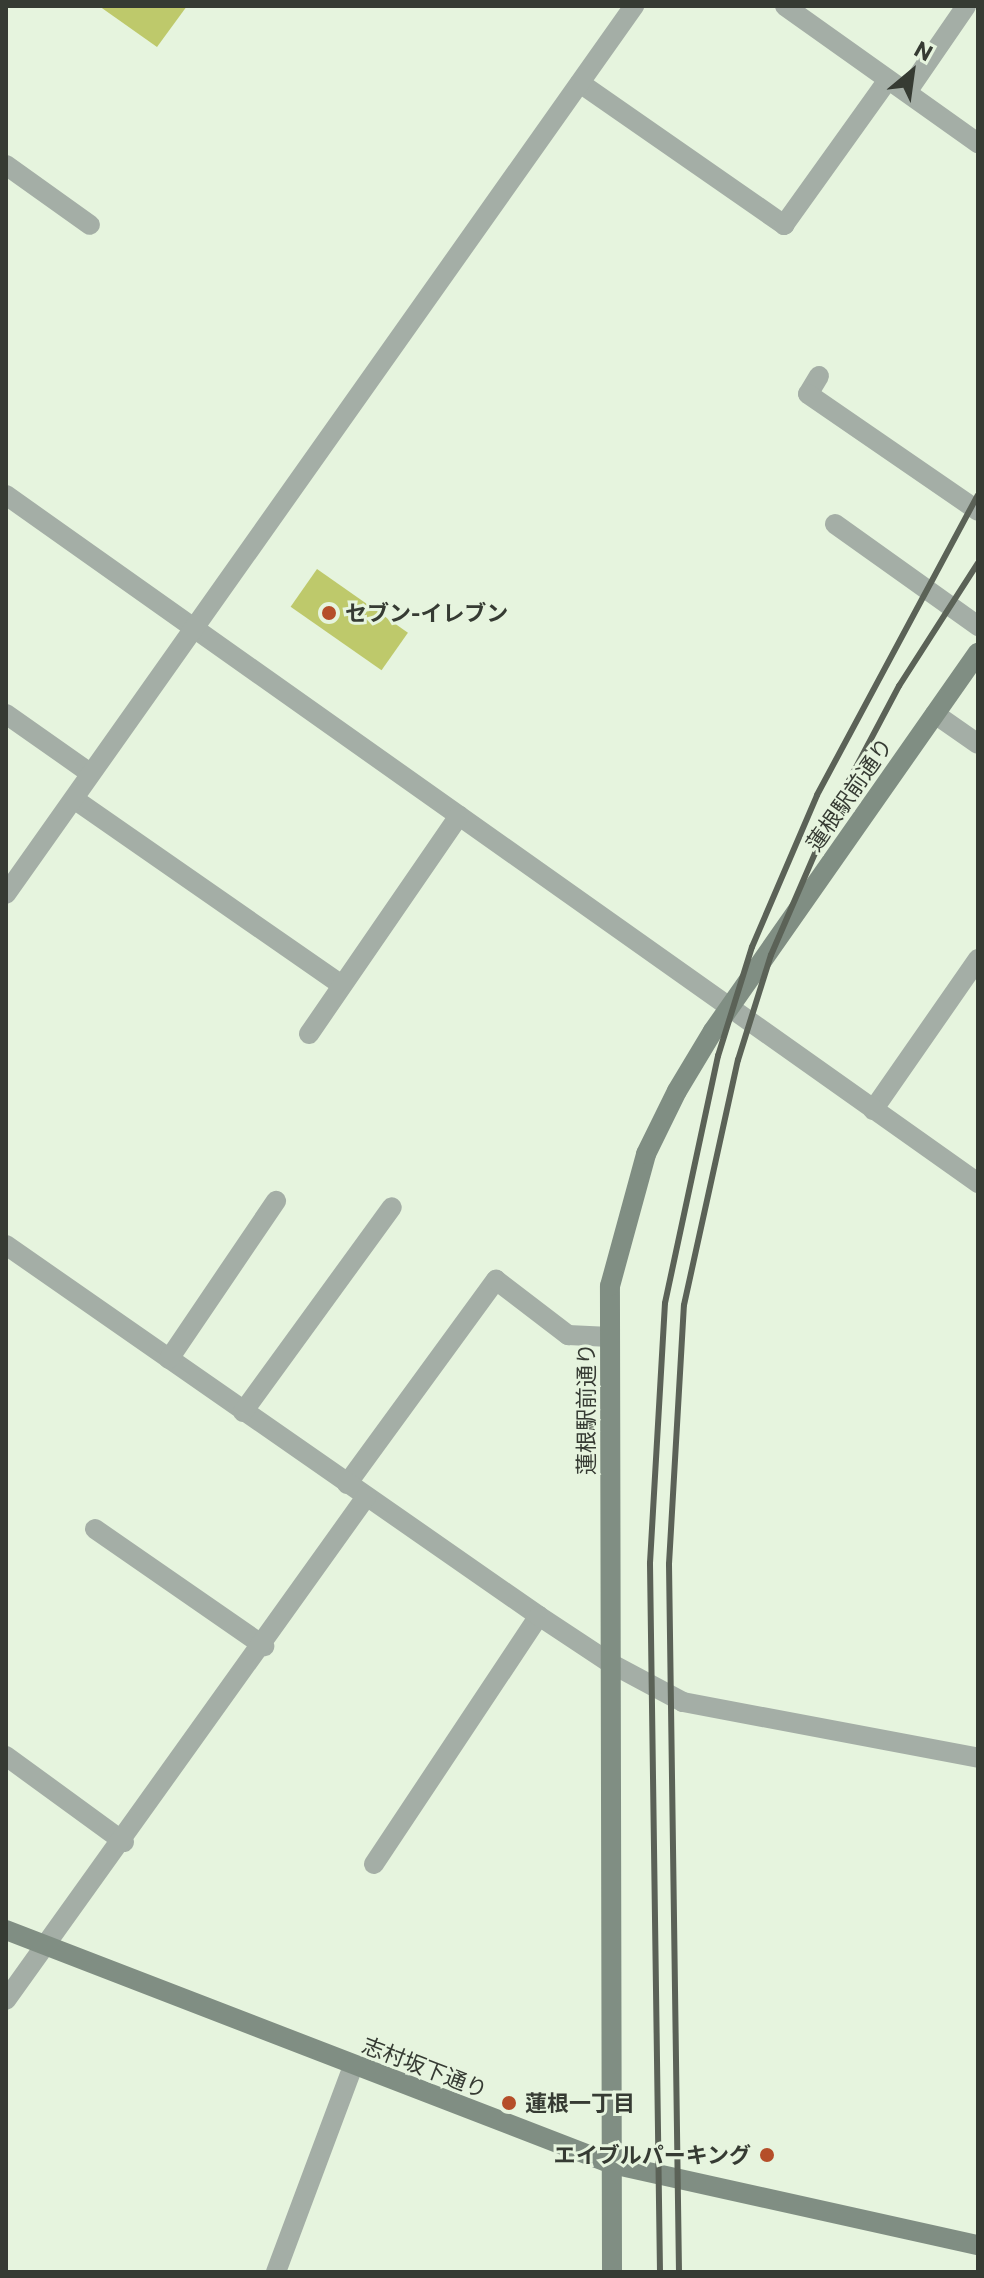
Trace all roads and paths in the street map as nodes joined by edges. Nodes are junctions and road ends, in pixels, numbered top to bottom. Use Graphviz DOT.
graph roads {
  1 [pos="634,6"];
  2 [pos="785,6"];
  3 [pos="966,6"];
  4 [pos="888,80"];
  5 [pos="580,83"];
  6 [pos="907,92"];
  7 [pos="978,143"];
  8 [pos="6,165"];
  9 [pos="90,225"];
  10 [pos="819,376"];
  11 [pos="6,495"];
  12 [pos="978,511"];
  13 [pos="835,524"];
  14 [pos="978,626"];
  15 [pos="191,627"];
  16 [pos="978,652"];
  17 [pos="6,714"];
  18 [pos="935,714"];
  19 [pos="978,744"];
  20 [pos="90,773"];
  21 [pos="74,799"];
  22 [pos="459,816"];
  23 [pos="6,894"];
  24 [pos="978,959"];
  25 [pos="342,985"];
  26 [pos="729,1008"];
  27 [pos="309,1034"];
  28 [pos="873,1110"];
  29 [pos="978,1183"];
  30 [pos="276,1201"];
  31 [pos="392,1207"];
  32 [pos="6,1245"];
  33 [pos="610,1337"];
  34 [pos="169,1359"];
  35 [pos="243,1412"];
  36 [pos="347,1484"];
  37 [pos="366,1497"];
  38 [pos="95,1529"];
  39 [pos="539,1616"];
  40 [pos="264,1646"];
  41 [pos="610,1663"];
  42 [pos="6,1756"];
  43 [pos="978,1756"];
  44 [pos="124,1842"];
  45 [pos="374,1864"];
  46 [pos="6,1930"];
  47 [pos="44,1945"];
  48 [pos="6,2000"];
  49 [pos="353,2066"];
  50 [pos="612,2164"];
  51 [pos="978,2245"];
  52 [pos="276,2272"];
  53 [pos="612,2272"];
  1 -- 5 [label="street"];
  2 -- 4 [label="street"];
  3 -- 6 [label="street"];
  4 -- 5 [label="street"];
  4 -- 6 [label="street"];
  5 -- 15 [label="street"];
  6 -- 7 [label="street"];
  8 -- 9 [label="street"];
  10 -- 12 [label="street"];
  11 -- 15 [label="street"];
  13 -- 14 [label="street"];
  15 -- 20 [label="street"];
  15 -- 22 [label="street"];
  16 -- 18 [label="street, 蓮根駅前通り"];
  17 -- 20 [label="street"];
  18 -- 19 [label="street"];
  18 -- 26 [label="street, 蓮根駅前通り"];
  20 -- 21 [label="street"];
  21 -- 23 [label="street"];
  21 -- 25 [label="street"];
  22 -- 25 [label="street"];
  22 -- 26 [label="street"];
  24 -- 28 [label="street"];
  25 -- 27 [label="street"];
  26 -- 28 [label="street"];
  26 -- 33 [label="street, 蓮根駅前通り"];
  28 -- 29 [label="street"];
  30 -- 34 [label="street"];
  31 -- 35 [label="street"];
  32 -- 34 [label="street"];
  33 -- 36 [label="street"];
  33 -- 41 [label="street, 蓮根駅前通り"];
  34 -- 35 [label="street"];
  35 -- 36 [label="street"];
  36 -- 37 [label="street"];
  37 -- 39 [label="street"];
  37 -- 40 [label="street"];
  38 -- 40 [label="street"];
  39 -- 41 [label="street"];
  39 -- 45 [label="street"];
  40 -- 44 [label="street"];
  41 -- 43 [label="street"];
  41 -- 50 [label="street, 蓮根駅前通り"];
  42 -- 44 [label="street"];
  44 -- 47 [label="street"];
  46 -- 47 [label="street, 志村坂下通り"];
  47 -- 48 [label="street"];
  47 -- 49 [label="street, 志村坂下通り"];
  49 -- 50 [label="street, 志村坂下通り"];
  49 -- 52 [label="street"];
  50 -- 51 [label="street, 志村坂下通り"];
  50 -- 53 [label="street, 蓮根駅前通り"];
}
